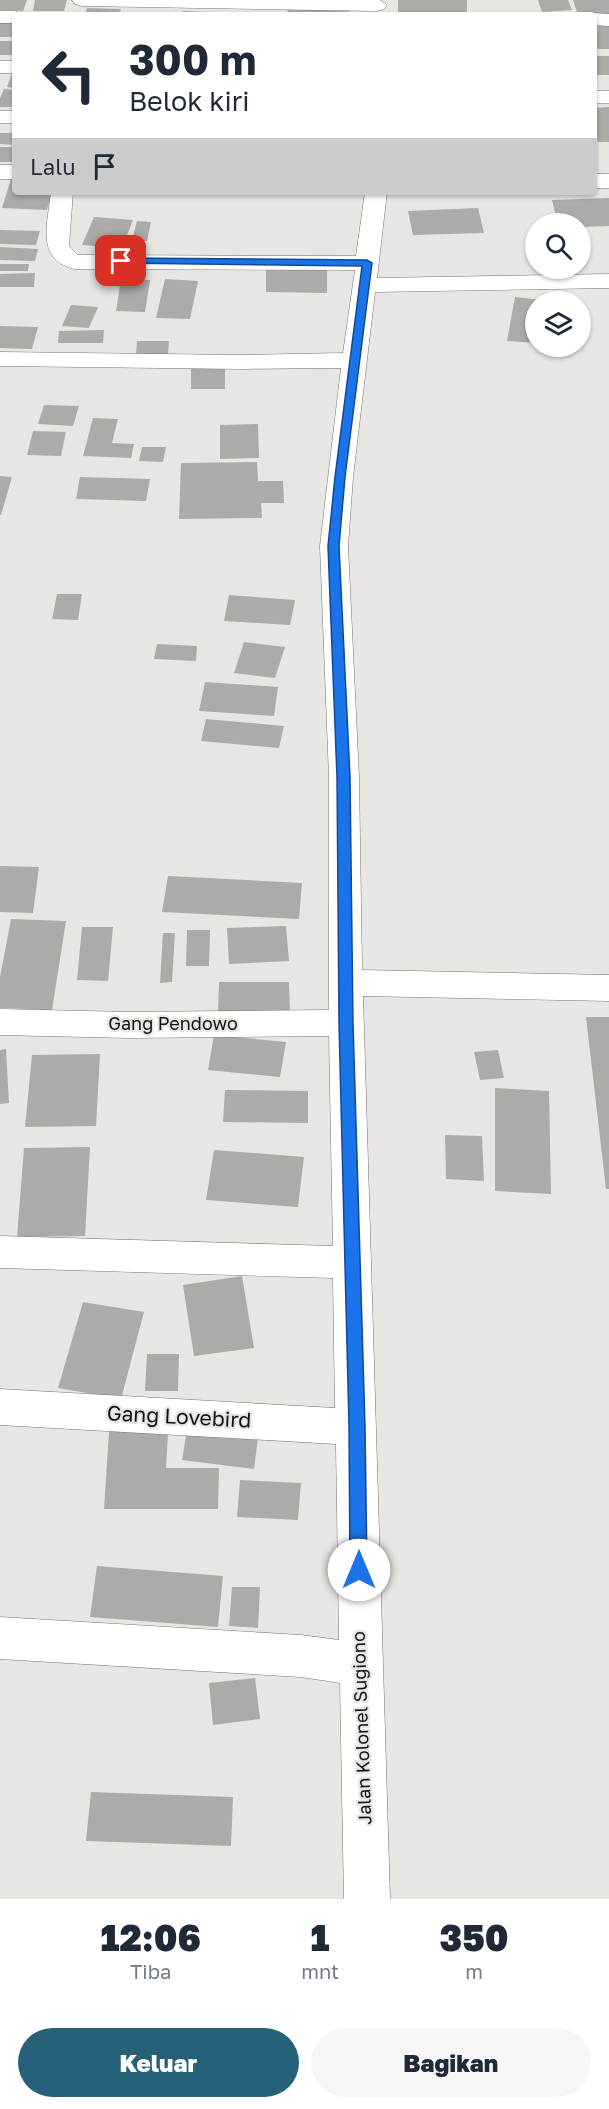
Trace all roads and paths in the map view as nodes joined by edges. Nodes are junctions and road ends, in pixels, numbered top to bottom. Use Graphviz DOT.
graph roads {
  1 [pos="82,0"];
  2 [pos="379,9"];
  3 [pos="62,195"];
  4 [pos="376,195"];
  5 [pos="366,274"];
  6 [pos="609,281"];
  7 [pos="0,359"];
  8 [pos="355,360"];
  9 [pos="346,983"];
  10 [pos="609,988"];
  11 [pos="0,1022"];
  12 [pos="346,1023"];
  13 [pos="0,1252"];
  14 [pos="352,1263"];
  15 [pos="0,1407"];
  16 [pos="357,1426"];
  17 [pos="0,1638"];
  18 [pos="360,1665"];
  19 [pos="367,1899"];
  1 -- 2 [label="street"];
  3 -- 5 [label="street"];
  4 -- 5 [label="street, Jalan Kolonel Sugiono"];
  5 -- 6 [label="street"];
  5 -- 8 [label="street, Jalan Kolonel Sugiono"];
  7 -- 8 [label="street"];
  8 -- 9 [label="street, Jalan Kolonel Sugiono"];
  9 -- 10 [label="street"];
  9 -- 12 [label="street, Jalan Kolonel Sugiono"];
  11 -- 12 [label="street, Gang Pendowo"];
  12 -- 14 [label="street, Jalan Kolonel Sugiono"];
  13 -- 14 [label="street"];
  14 -- 16 [label="street, Jalan Kolonel Sugiono"];
  15 -- 16 [label="street, Gang Lovebird"];
  16 -- 18 [label="street, Jalan Kolonel Sugiono"];
  17 -- 18 [label="street"];
  18 -- 19 [label="street, Jalan Kolonel Sugiono"];
}
